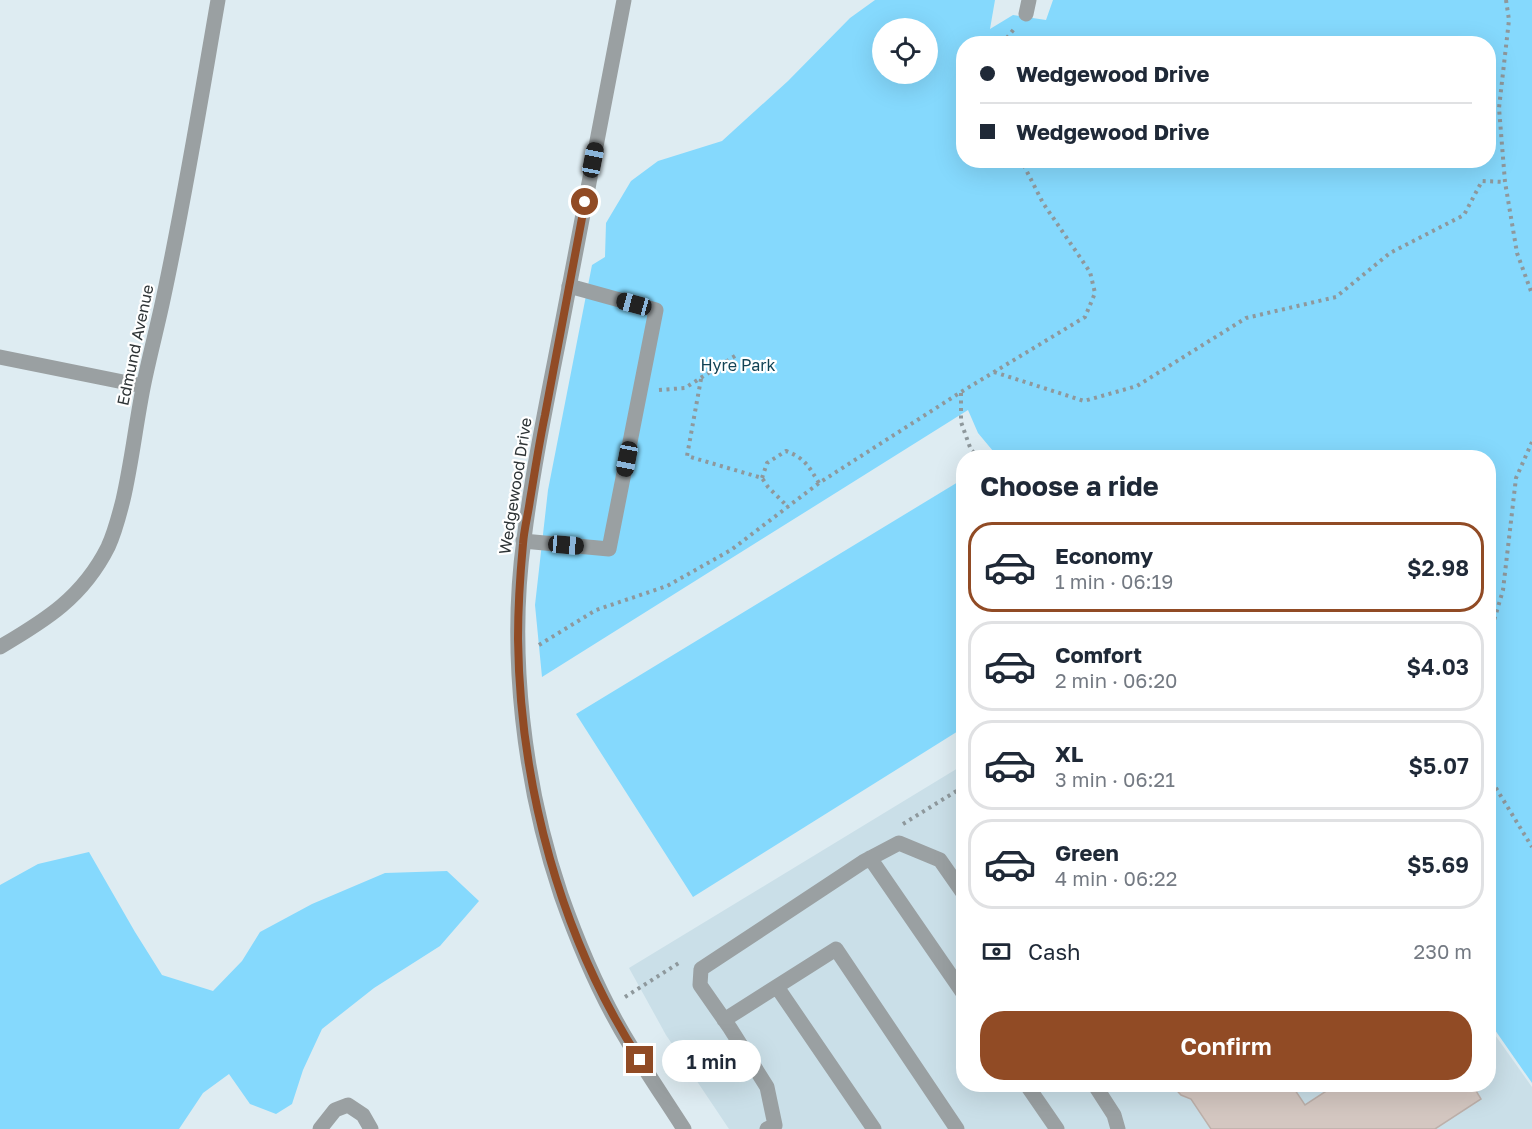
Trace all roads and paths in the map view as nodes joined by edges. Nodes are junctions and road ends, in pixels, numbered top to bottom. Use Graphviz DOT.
graph roads {
  1 [pos="218,0"];
  2 [pos="624,0"];
  3 [pos="1506,0"];
  4 [pos="1025,168"];
  5 [pos="1505,182"];
  6 [pos="569,286"];
  7 [pos="1532,294"];
  8 [pos="738,354"];
  9 [pos="0,357"];
  10 [pos="994,372"];
  11 [pos="701,379"];
  12 [pos="143,386"];
  13 [pos="640,391"];
  14 [pos="961,392"];
  15 [pos="1532,442"];
  16 [pos="971,450"];
  17 [pos="762,477"];
  18 [pos="819,483"];
  19 [pos="788,507"];
  20 [pos="523,541"];
  21 [pos="1496,614"];
  22 [pos="0,647"];
  23 [pos="519,657"];
  24 [pos="1496,788"];
  25 [pos="1532,847"];
  26 [pos="870,858"];
  27 [pos="956,883"];
  28 [pos="956,983"];
  29 [pos="777,987"];
  30 [pos="724,1020"];
  31 [pos="1032,1092"];
  32 [pos="1099,1092"];
  33 [pos="320,1129"];
  34 [pos="371,1129"];
  35 [pos="684,1129"];
  36 [pos="767,1129"];
  37 [pos="874,1129"];
  38 [pos="957,1129"];
  39 [pos="1057,1129"];
  40 [pos="1118,1129"];
  1 -- 12 [label="street, Edmund Avenue"];
  2 -- 6 [label="street, Wedgewood Drive"];
  3 -- 5 [label="path"];
  4 -- 10 [label="path"];
  5 -- 7 [label="path"];
  5 -- 10 [label="path"];
  6 -- 13 [label="street"];
  6 -- 20 [label="street, Wedgewood Drive"];
  8 -- 11 [label="path"];
  9 -- 12 [label="street"];
  10 -- 14 [label="path"];
  11 -- 13 [label="path"];
  11 -- 17 [label="path"];
  12 -- 22 [label="street, Edmund Avenue"];
  13 -- 20 [label="street"];
  14 -- 16 [label="path"];
  14 -- 18 [label="path"];
  15 -- 21 [label="path"];
  17 -- 18 [label="path"];
  17 -- 19 [label="path"];
  18 -- 19 [label="path"];
  19 -- 23 [label="path"];
  20 -- 23 [label="street, Wedgewood Drive"];
  23 -- 35 [label="street, Wedgewood Drive"];
  24 -- 25 [label="path"];
  26 -- 27 [label="street"];
  26 -- 28 [label="street"];
  26 -- 30 [label="street"];
  29 -- 30 [label="street"];
  29 -- 37 [label="street"];
  29 -- 38 [label="street"];
  30 -- 36 [label="street"];
  31 -- 39 [label="street"];
  32 -- 40 [label="street"];
  33 -- 34 [label="street"];
}
